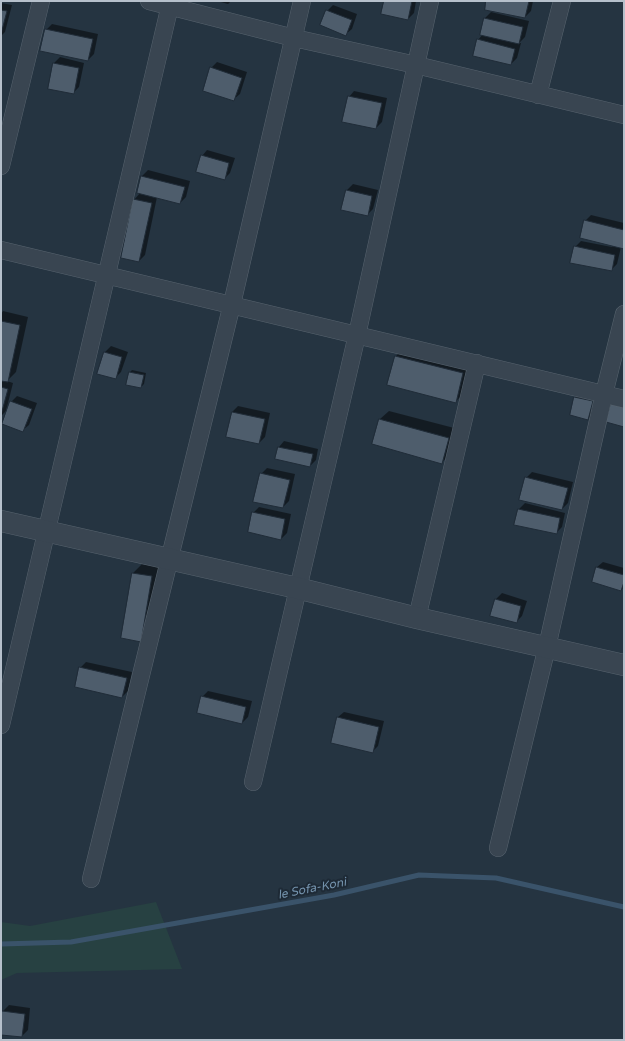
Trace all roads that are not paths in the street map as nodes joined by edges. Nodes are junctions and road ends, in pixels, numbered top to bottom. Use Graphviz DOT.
graph roads {
  1 [pos="41,1"];
  2 [pos="149,1"];
  3 [pos="302,1"];
  4 [pos="430,1"];
  5 [pos="562,1"];
  6 [pos="170,3"];
  7 [pos="294,38"];
  8 [pos="416,65"];
  9 [pos="538,95"];
  10 [pos="624,115"];
  11 [pos="1,166"];
  12 [pos="1,250"];
  13 [pos="106,275"];
  14 [pos="232,304"];
  15 [pos="624,314"];
  16 [pos="357,335"];
  17 [pos="477,363"];
  18 [pos="604,394"];
  19 [pos="624,399"];
  20 [pos="1,521"];
  21 [pos="47,532"];
  22 [pos="168,559"];
  23 [pos="297,588"];
  24 [pos="417,618"];
  25 [pos="547,647"];
  26 [pos="624,665"];
  27 [pos="1,725"];
  28 [pos="253,782"];
  29 [pos="498,848"];
  30 [pos="91,879"];
  1 -- 11 [label="street"];
  2 -- 6 [label="street"];
  3 -- 7 [label="street"];
  4 -- 8 [label="street"];
  5 -- 9 [label="street"];
  6 -- 7 [label="street"];
  6 -- 13 [label="street"];
  7 -- 8 [label="street"];
  7 -- 14 [label="street"];
  8 -- 9 [label="street"];
  8 -- 16 [label="street"];
  9 -- 10 [label="street"];
  12 -- 13 [label="street"];
  13 -- 14 [label="street"];
  13 -- 21 [label="street"];
  14 -- 16 [label="street"];
  14 -- 22 [label="street"];
  15 -- 18 [label="street"];
  16 -- 17 [label="street"];
  16 -- 23 [label="street"];
  17 -- 18 [label="street"];
  17 -- 24 [label="street"];
  18 -- 19 [label="street"];
  18 -- 25 [label="street"];
  20 -- 21 [label="street"];
  21 -- 22 [label="street"];
  21 -- 27 [label="street"];
  22 -- 23 [label="street"];
  22 -- 30 [label="street"];
  23 -- 24 [label="street"];
  23 -- 28 [label="street"];
  24 -- 25 [label="street"];
  25 -- 26 [label="street"];
  25 -- 29 [label="street"];
}
